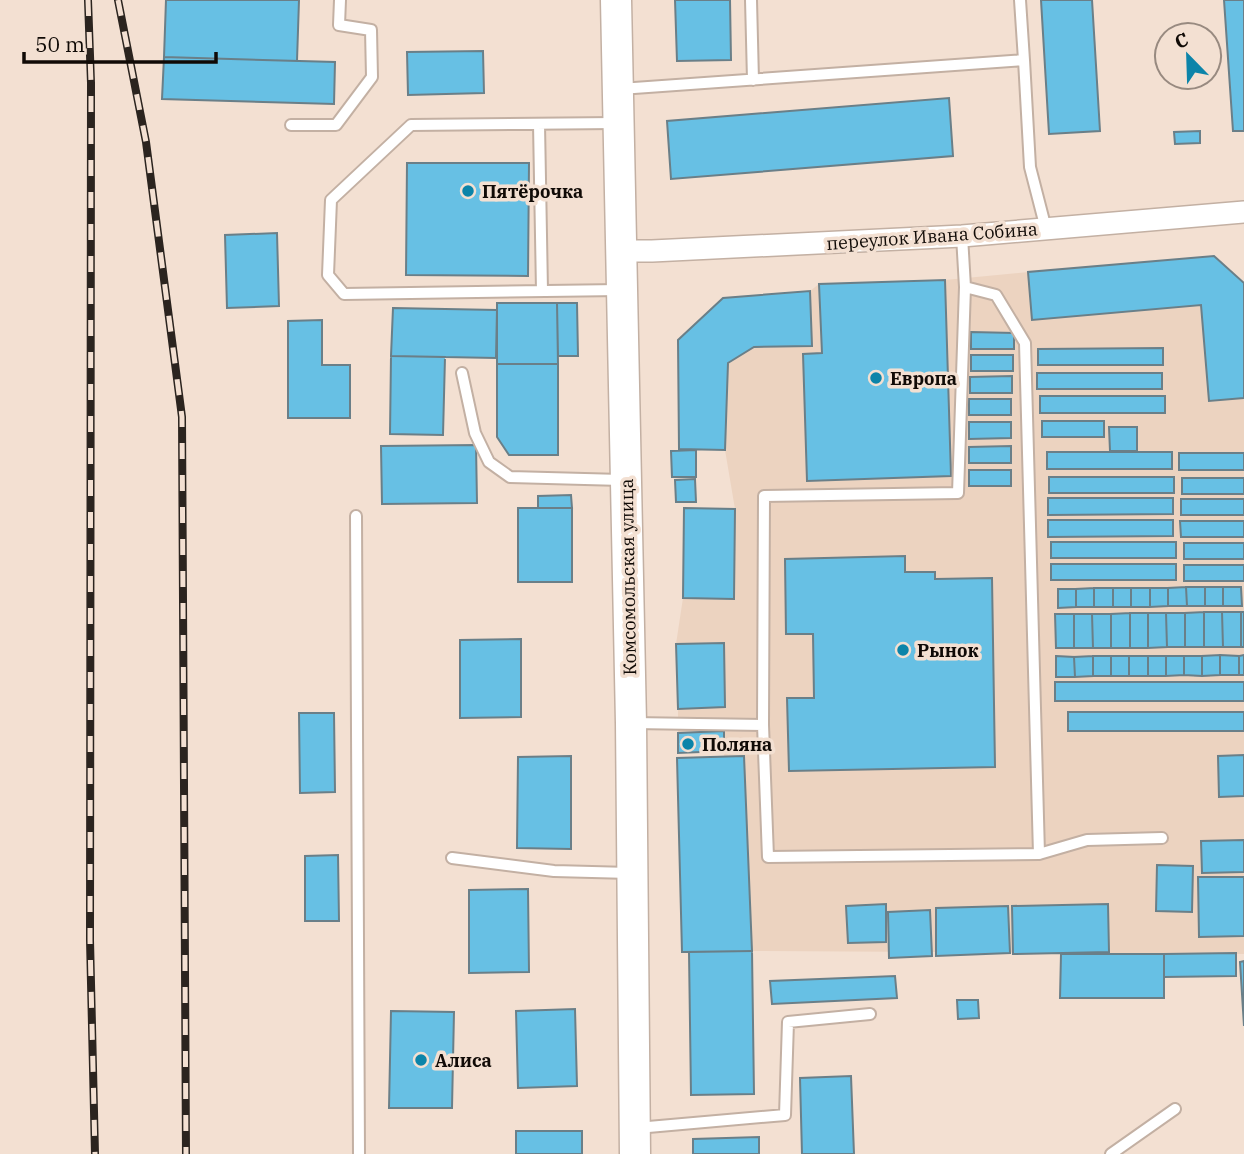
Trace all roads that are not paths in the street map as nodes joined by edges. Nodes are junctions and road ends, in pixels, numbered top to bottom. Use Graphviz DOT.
graph roads {
  1 [pos="340,0"];
  2 [pos="616,0"];
  3 [pos="751,0"];
  4 [pos="1020,0"];
  5 [pos="1024,60"];
  6 [pos="753,80"];
  7 [pos="618,89"];
  8 [pos="618,123"];
  9 [pos="539,124"];
  10 [pos="291,125"];
  11 [pos="1244,212"];
  12 [pos="1046,229"];
  13 [pos="962,236"];
  14 [pos="620,251"];
  15 [pos="965,287"];
  16 [pos="620,290"];
  17 [pos="541,291"];
  18 [pos="462,373"];
  19 [pos="625,480"];
  20 [pos="356,516"];
  21 [pos="631,723"];
  22 [pos="764,725"];
  23 [pos="1162,838"];
  24 [pos="1039,854"];
  25 [pos="452,858"];
  26 [pos="632,873"];
  27 [pos="870,1014"];
  28 [pos="1174,1109"];
  29 [pos="634,1141"];
  30 [pos="359,1154"];
  31 [pos="1111,1154"];
  1 -- 10 [label="lane"];
  2 -- 7 [label="main road, Комсомольская улица"];
  3 -- 6 [label="lane"];
  4 -- 5 [label="lane"];
  5 -- 6 [label="lane"];
  5 -- 12 [label="lane"];
  6 -- 7 [label="lane"];
  7 -- 8 [label="main road, Комсомольская улица"];
  8 -- 9 [label="lane"];
  8 -- 14 [label="main road, Комсомольская улица"];
  9 -- 17 [label="lane"];
  9 -- 17 [label="lane"];
  11 -- 12 [label="street, переулок Ивана Собина"];
  12 -- 13 [label="street, переулок Ивана Собина"];
  13 -- 14 [label="street, переулок Ивана Собина"];
  13 -- 15 [label="lane"];
  14 -- 16 [label="main road, Комсомольская улица"];
  15 -- 22 [label="lane"];
  15 -- 24 [label="lane"];
  16 -- 17 [label="lane"];
  16 -- 19 [label="main road, Комсомольская улица"];
  18 -- 19 [label="lane"];
  19 -- 21 [label="main road, Комсомольская улица"];
  20 -- 30 [label="lane"];
  21 -- 22 [label="lane"];
  21 -- 26 [label="main road, Комсомольская улица"];
  22 -- 24 [label="lane"];
  23 -- 24 [label="lane"];
  25 -- 26 [label="lane"];
  26 -- 29 [label="main road, Комсомольская улица"];
  27 -- 29 [label="lane"];
  28 -- 31 [label="lane"];
}
